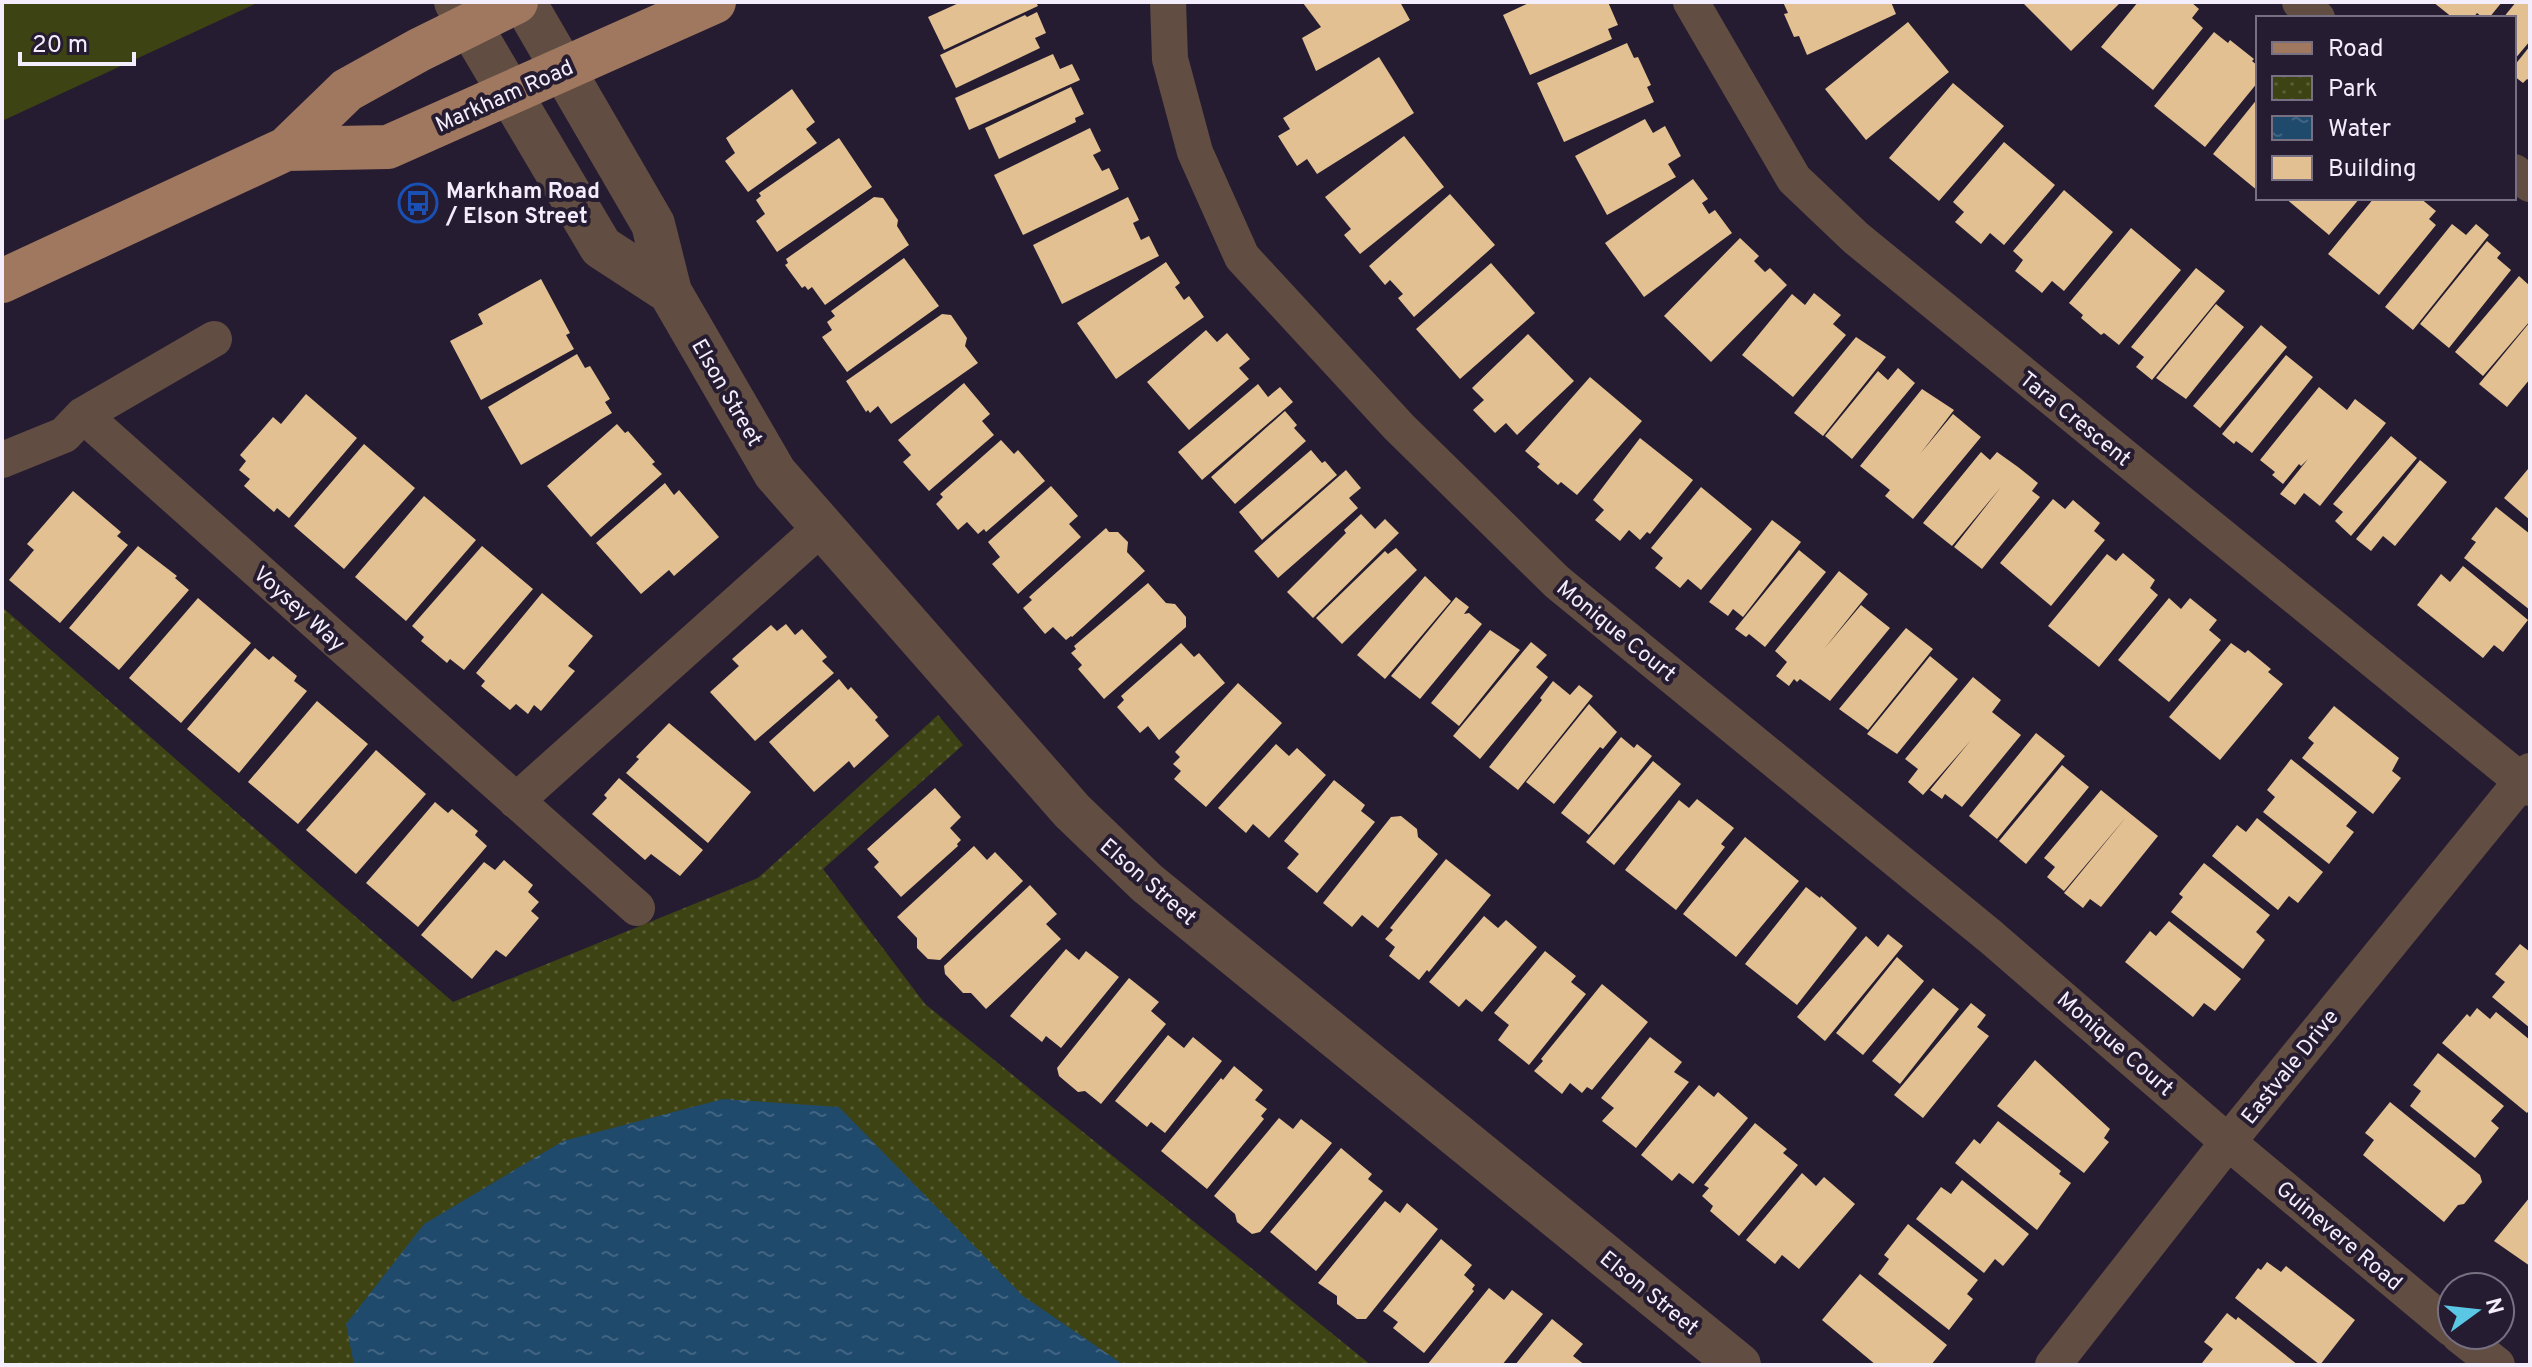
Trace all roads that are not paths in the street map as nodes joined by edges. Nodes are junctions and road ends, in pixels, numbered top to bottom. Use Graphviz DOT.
graph roads {
  1 [pos="516,2"];
  2 [pos="524,2"];
  3 [pos="714,2"];
  4 [pos="1168,2"];
  5 [pos="1691,2"];
  6 [pos="2300,2"];
  7 [pos="462,14"];
  8 [pos="2315,16"];
  9 [pos="563,70"];
  10 [pos="511,95"];
  11 [pos="286,149"];
  12 [pos="2,281"];
  13 [pos="670,292"];
  14 [pos="214,339"];
  15 [pos="83,415"];
  16 [pos="2,460"];
  17 [pos="822,527"];
  18 [pos="2527,780"];
  19 [pos="516,801"];
  20 [pos="637,908"];
  21 [pos="2228,1142"];
  22 [pos="2436,1316"];
  23 [pos="2479,1351"];
  24 [pos="1739,1365"];
  25 [pos="2053,1365"];
  26 [pos="2497,1365"];
  1 -- 7 [label="main road, Markham Road"];
  2 -- 9 [label="street, Elson Street"];
  3 -- 9 [label="main road, Markham Road"];
  4 -- 21 [label="street, Monique Court"];
  5 -- 18 [label="street, Tara Crescent"];
  6 -- 8 [label="street"];
  7 -- 10 [label="street, Elson Street"];
  7 -- 11 [label="main road, Markham Road"];
  9 -- 10 [label="main road, Markham Road"];
  9 -- 13 [label="street, Elson Street"];
  10 -- 11 [label="main road, Markham Road"];
  10 -- 13 [label="street, Elson Street"];
  11 -- 12 [label="main road, Markham Road"];
  13 -- 17 [label="street, Elson Street"];
  14 -- 15 [label="street"];
  15 -- 16 [label="street"];
  15 -- 19 [label="street, Voysey Way"];
  17 -- 19 [label="street"];
  17 -- 24 [label="street, Elson Street"];
  18 -- 21 [label="street, Eastvale Drive"];
  19 -- 20 [label="street, Voysey Way"];
  21 -- 22 [label="street, Guinevere Road"];
  21 -- 25 [label="street, Eastvale Drive"];
  23 -- 26 [label="street"];
}
